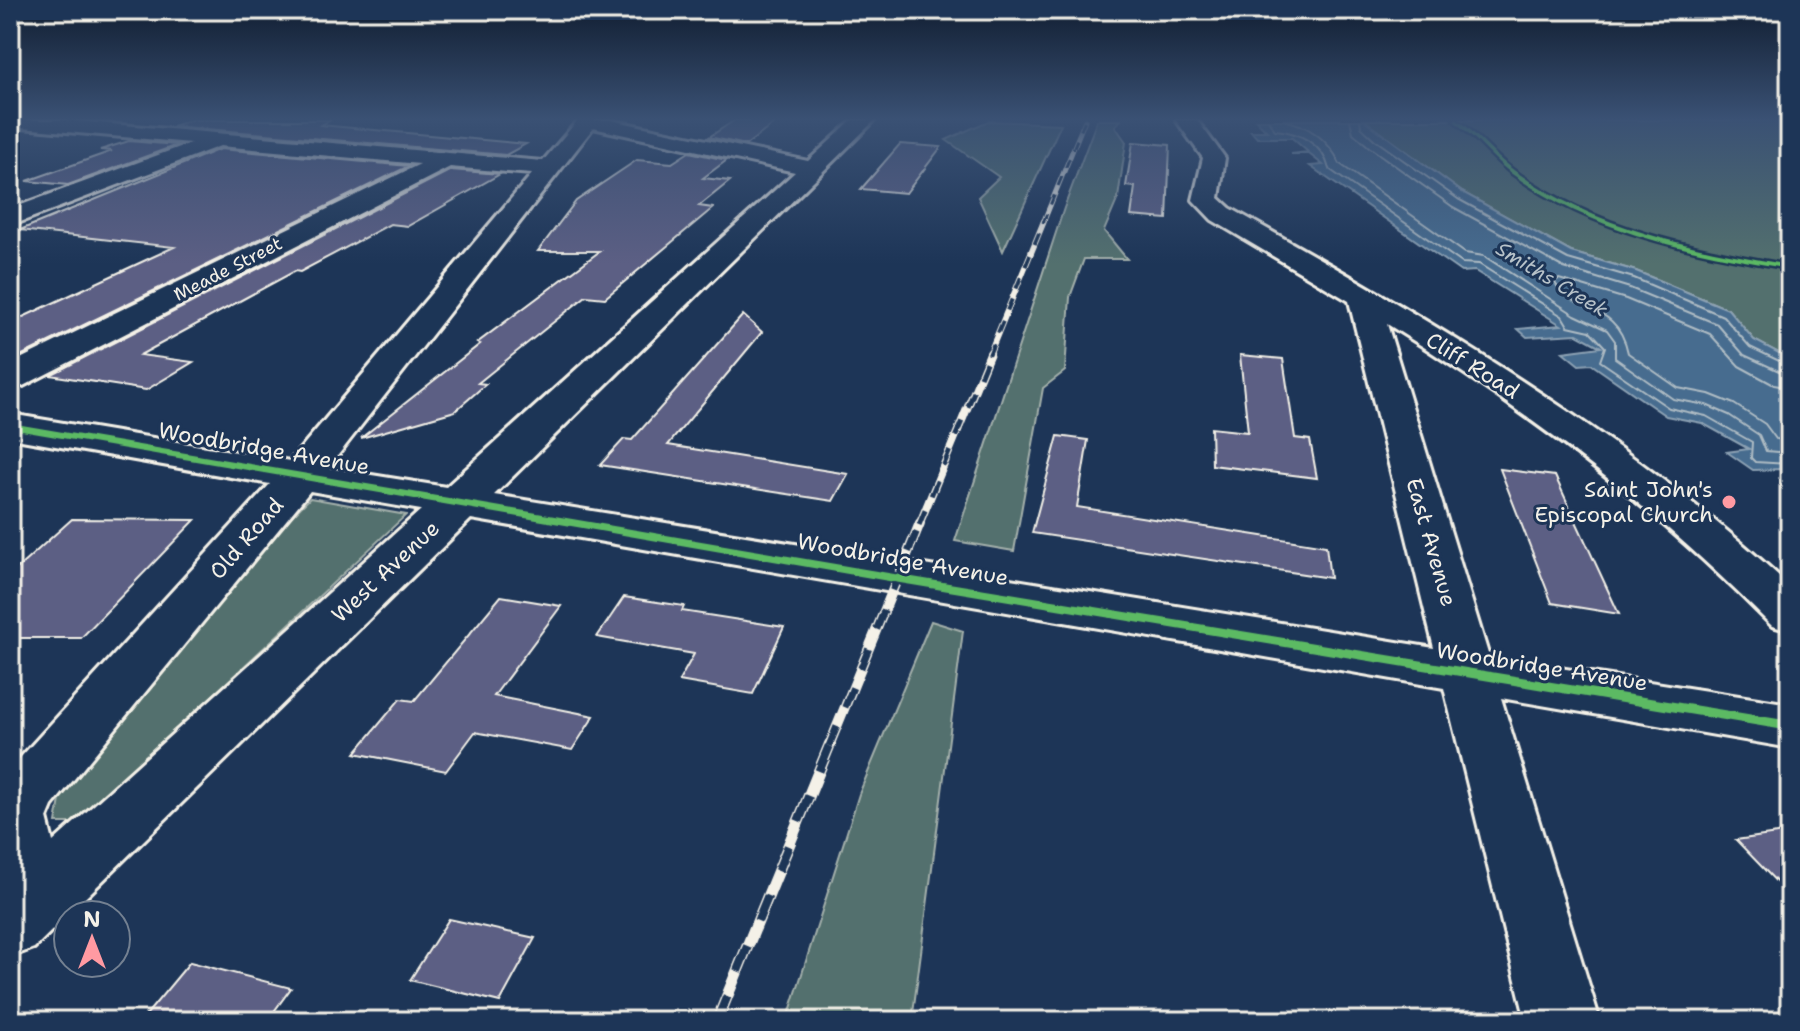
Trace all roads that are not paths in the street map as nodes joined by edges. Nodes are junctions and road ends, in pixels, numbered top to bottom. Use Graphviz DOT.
graph roads {
  1 [pos="146,168"];
  2 [pos="430,168"];
  3 [pos="542,168"];
  4 [pos="810,168"];
  5 [pos="1212,168"];
  6 [pos="552,169"];
  7 [pos="814,169"];
  8 [pos="10,218"];
  9 [pos="1363,295"];
  10 [pos="10,378"];
  11 [pos="10,426"];
  12 [pos="301,475"];
  13 [pos="459,502"];
  14 [pos="1790,614"];
  15 [pos="1470,674"];
  16 [pos="1790,726"];
  17 [pos="26,910"];
  18 [pos="1563,1021"];
  1 -- 8 [label="street"];
  2 -- 10 [label="street, Meade Street"];
  3 -- 6 [label="street"];
  4 -- 7 [label="street"];
  5 -- 9 [label="street, Cliff Road"];
  6 -- 12 [label="street, Old Road"];
  7 -- 13 [label="street, West Avenue"];
  9 -- 14 [label="street, Cliff Road"];
  9 -- 15 [label="street, East Avenue"];
  11 -- 12 [label="street, Woodbridge Avenue"];
  12 -- 13 [label="street, Woodbridge Avenue"];
  12 -- 17 [label="street, Old Road"];
  13 -- 15 [label="street, Woodbridge Avenue"];
  13 -- 17 [label="street, West Avenue"];
  15 -- 16 [label="street, Woodbridge Avenue"];
  15 -- 18 [label="street, East Avenue"];
}
